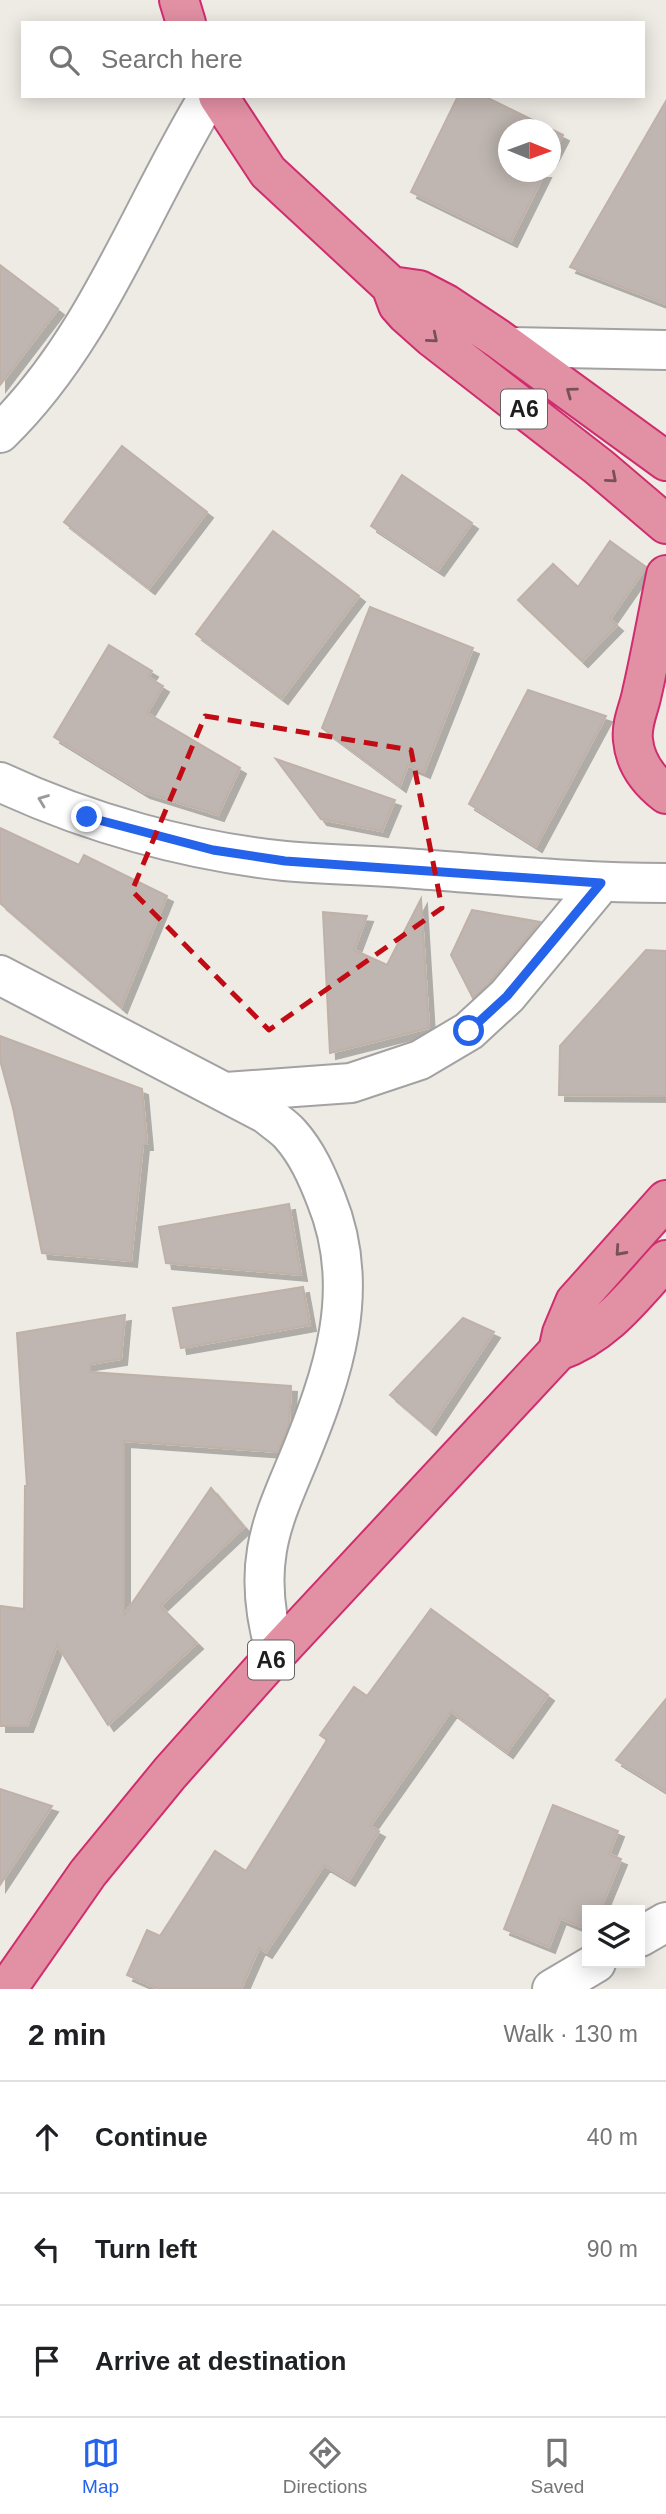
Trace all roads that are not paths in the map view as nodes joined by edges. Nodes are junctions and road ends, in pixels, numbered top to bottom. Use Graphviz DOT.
graph roads {
  1 [pos="179,0"];
  2 [pos="185,21"];
  3 [pos="208,98"];
  4 [pos="219,98"];
  5 [pos="391,286"];
  6 [pos="510,347"];
  7 [pos="666,350"];
  8 [pos="0,433"];
  9 [pos="666,461"];
  10 [pos="666,524"];
  11 [pos="666,575"];
  12 [pos="654,682"];
  13 [pos="0,782"];
  14 [pos="666,794"];
  15 [pos="601,883"];
  16 [pos="666,883"];
  17 [pos="0,975"];
  18 [pos="226,1092"];
  19 [pos="666,1200"];
  20 [pos="666,1260"];
  21 [pos="558,1351"];
  22 [pos="276,1654"];
  23 [pos="666,1922"];
  24 [pos="645,1934"];
  25 [pos="588,1968"];
  26 [pos="7,1989"];
  27 [pos="552,1989"];
  1 -- 2 [label="highway"];
  3 -- 8 [label="street"];
  4 -- 5 [label="highway, A6"];
  5 -- 6 [label="highway, A6"];
  5 -- 10 [label="highway, A6, one-way"];
  6 -- 7 [label="street"];
  9 -- 6 [label="highway, A6, one-way"];
  11 -- 12 [label="highway"];
  12 -- 14 [label="highway"];
  15 -- 13 [label="street, one-way"];
  15 -- 16 [label="street"];
  15 -- 18 [label="street"];
  17 -- 18 [label="street"];
  18 -- 22 [label="street"];
  19 -- 21 [label="highway, A6, one-way"];
  20 -- 21 [label="highway, A6"];
  21 -- 22 [label="highway, A6"];
  22 -- 26 [label="highway, A6"];
  23 -- 24 [label="street"];
  25 -- 27 [label="street"];
}
